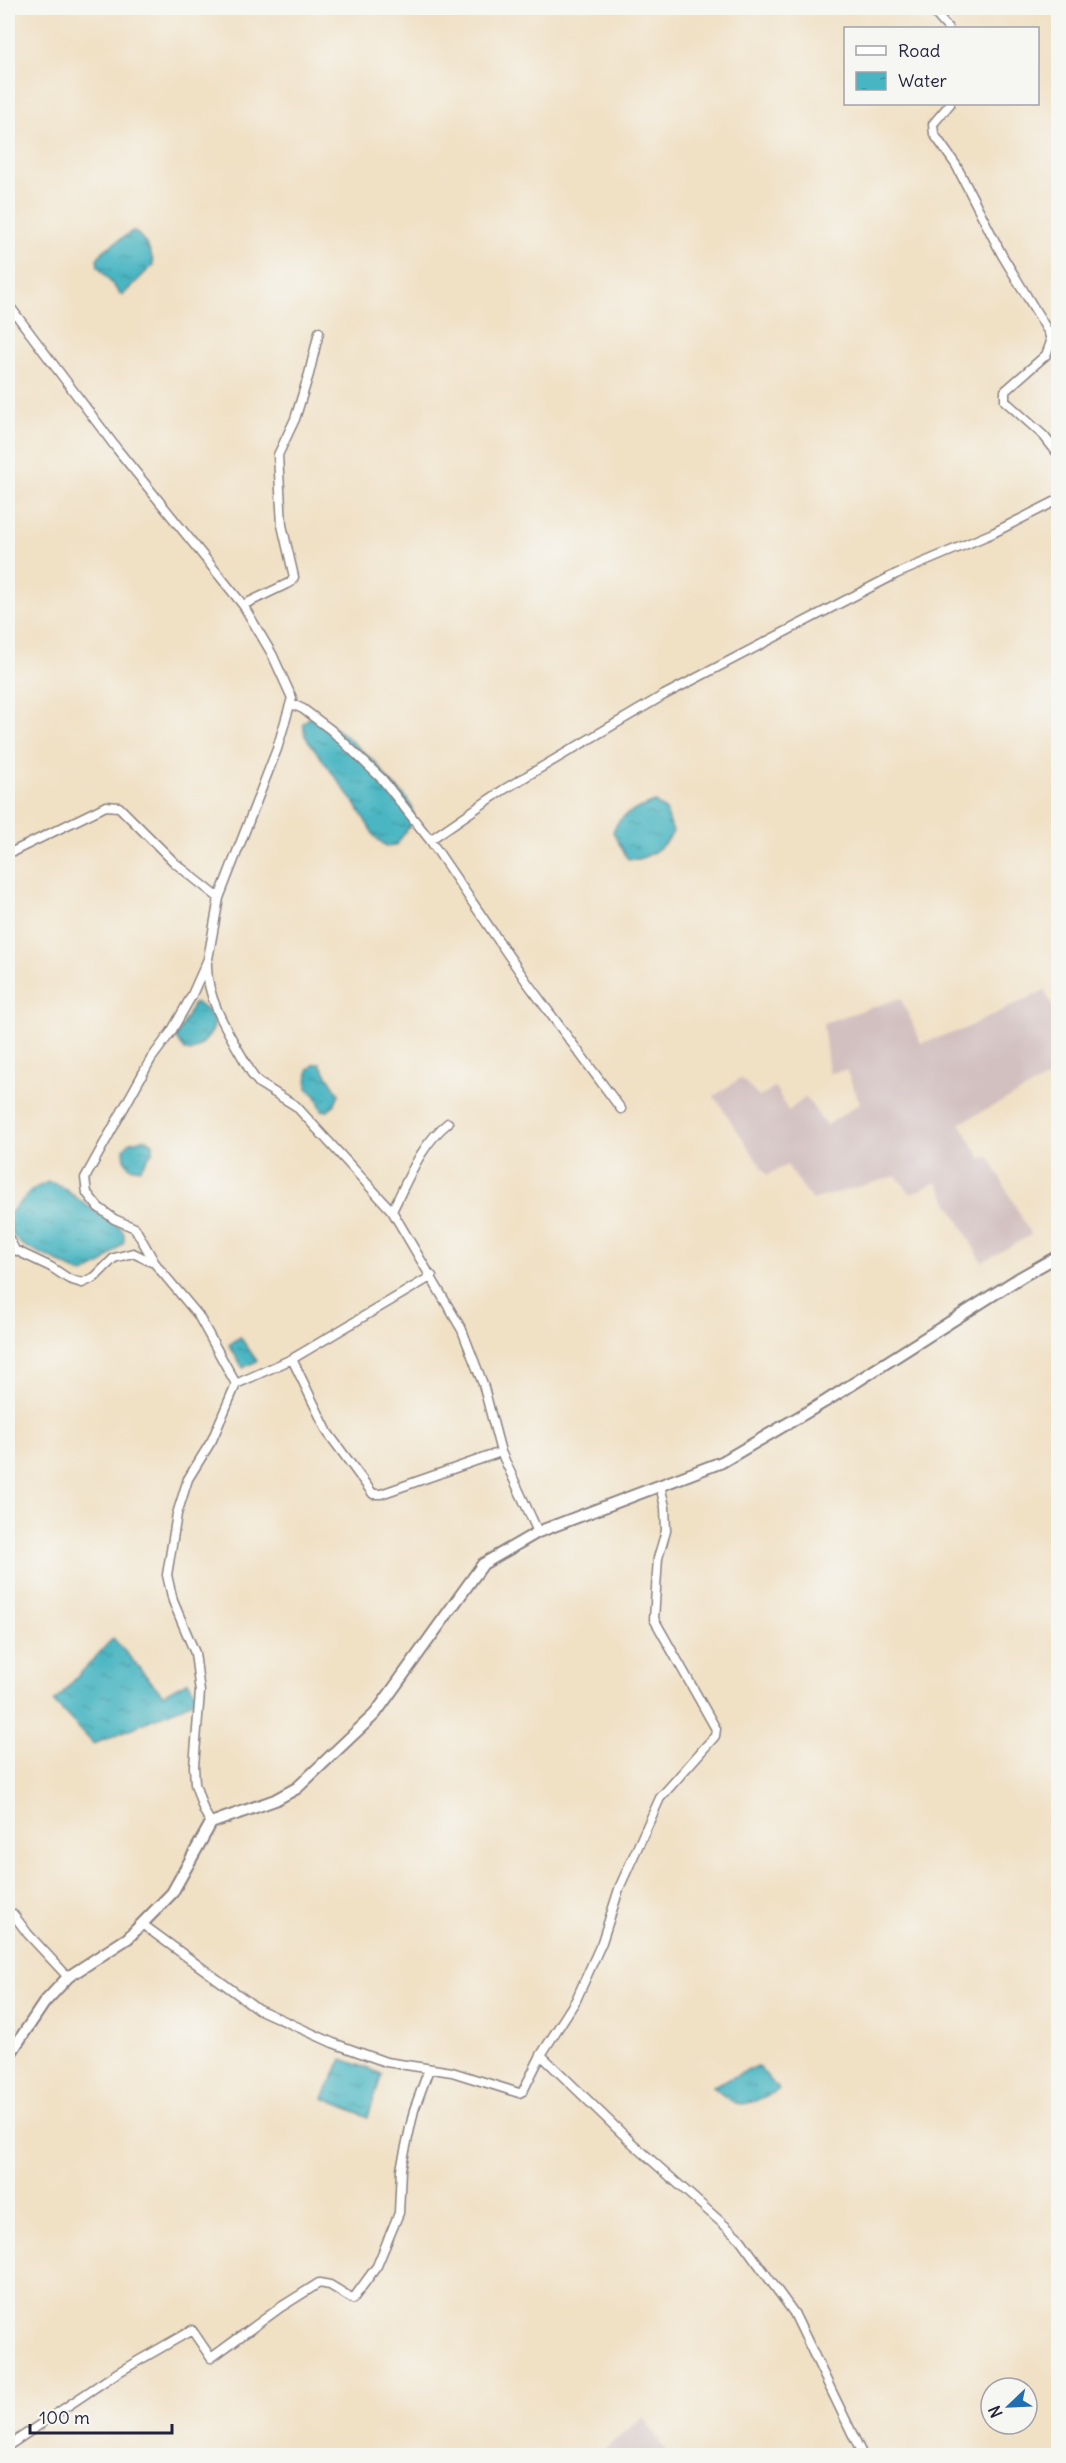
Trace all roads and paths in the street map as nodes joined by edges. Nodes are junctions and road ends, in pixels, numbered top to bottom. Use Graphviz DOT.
graph roads {
  1 [pos="930,8"];
  2 [pos="947,27"];
  3 [pos="949,105"];
  4 [pos="8,304"];
  5 [pos="319,332"];
  6 [pos="1059,454"];
  7 [pos="1059,500"];
  8 [pos="243,605"];
  9 [pos="292,704"];
  10 [pos="430,840"];
  11 [pos="14,851"];
  12 [pos="219,898"];
  13 [pos="208,959"];
  14 [pos="621,1109"];
  15 [pos="448,1123"];
  16 [pos="392,1211"];
  17 [pos="8,1237"];
  18 [pos="1059,1256"];
  19 [pos="156,1265"];
  20 [pos="432,1276"];
  21 [pos="292,1359"];
  22 [pos="236,1384"];
  23 [pos="501,1452"];
  24 [pos="660,1485"];
  25 [pos="538,1532"];
  26 [pos="211,1823"];
  27 [pos="8,1912"];
  28 [pos="142,1924"];
  29 [pos="68,1977"];
  30 [pos="542,2055"];
  31 [pos="8,2057"];
  32 [pos="429,2069"];
  33 [pos="8,2446"];
  34 [pos="863,2456"];
  1 -- 2 [label="street"];
  3 -- 6 [label="street"];
  4 -- 8 [label="street"];
  5 -- 8 [label="street"];
  7 -- 10 [label="street"];
  8 -- 9 [label="street"];
  9 -- 10 [label="street"];
  9 -- 12 [label="street"];
  10 -- 14 [label="street"];
  11 -- 12 [label="street"];
  12 -- 13 [label="street"];
  13 -- 16 [label="street"];
  13 -- 19 [label="street"];
  15 -- 16 [label="street"];
  16 -- 20 [label="street"];
  17 -- 19 [label="street"];
  18 -- 24 [label="street"];
  19 -- 22 [label="street"];
  20 -- 21 [label="street"];
  20 -- 23 [label="street"];
  21 -- 22 [label="street"];
  21 -- 23 [label="street"];
  22 -- 26 [label="street"];
  23 -- 25 [label="street"];
  24 -- 25 [label="street"];
  24 -- 30 [label="street"];
  25 -- 26 [label="street"];
  26 -- 28 [label="street"];
  27 -- 29 [label="street"];
  28 -- 29 [label="street"];
  28 -- 32 [label="street"];
  29 -- 31 [label="street"];
  30 -- 32 [label="street"];
  30 -- 34 [label="street"];
  32 -- 33 [label="street"];
}
